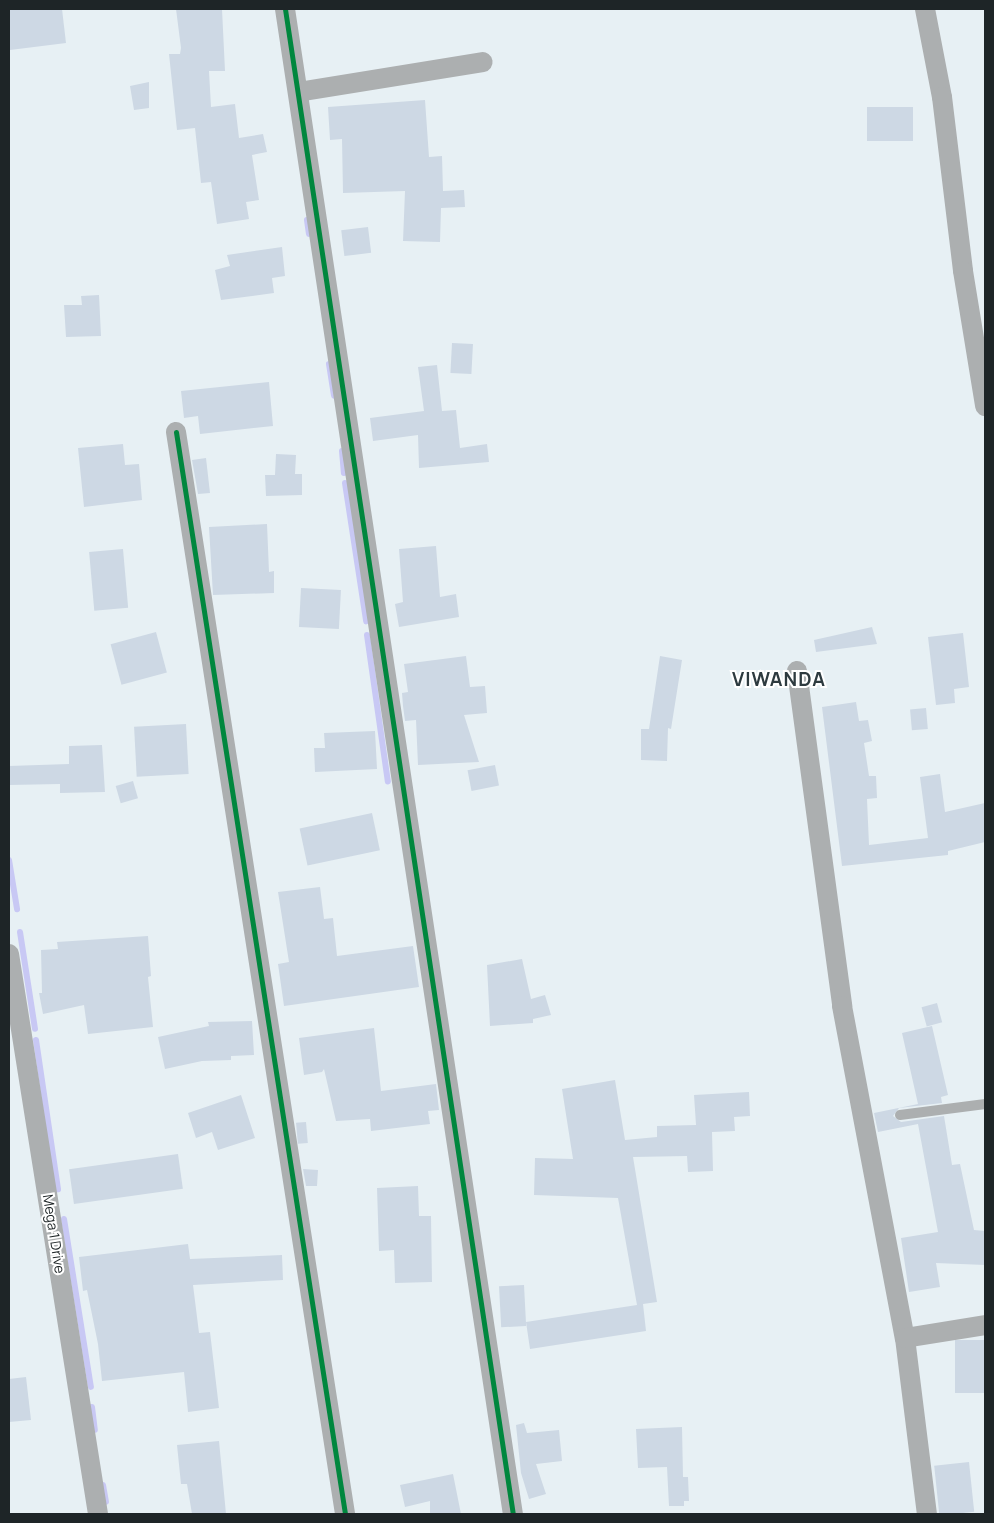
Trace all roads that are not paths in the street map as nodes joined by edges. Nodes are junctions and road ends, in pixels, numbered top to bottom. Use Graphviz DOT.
graph roads {
  1 [pos="285,9"];
  2 [pos="926,9"];
  3 [pos="483,62"];
  4 [pos="298,92"];
  5 [pos="985,406"];
  6 [pos="176,432"];
  7 [pos="797,671"];
  8 [pos="9,954"];
  9 [pos="985,1104"];
  10 [pos="900,1116"];
  11 [pos="985,1325"];
  12 [pos="905,1338"];
  13 [pos="98,1514"];
  14 [pos="345,1514"];
  15 [pos="513,1514"];
  16 [pos="927,1514"];
  1 -- 4 [label="street"];
  2 -- 5 [label="street"];
  3 -- 4 [label="street"];
  4 -- 15 [label="street"];
  6 -- 14 [label="street"];
  7 -- 12 [label="street"];
  8 -- 13 [label="street, Mega 1 Drive"];
  9 -- 10 [label="lane"];
  11 -- 12 [label="street"];
  12 -- 16 [label="street"];
}
